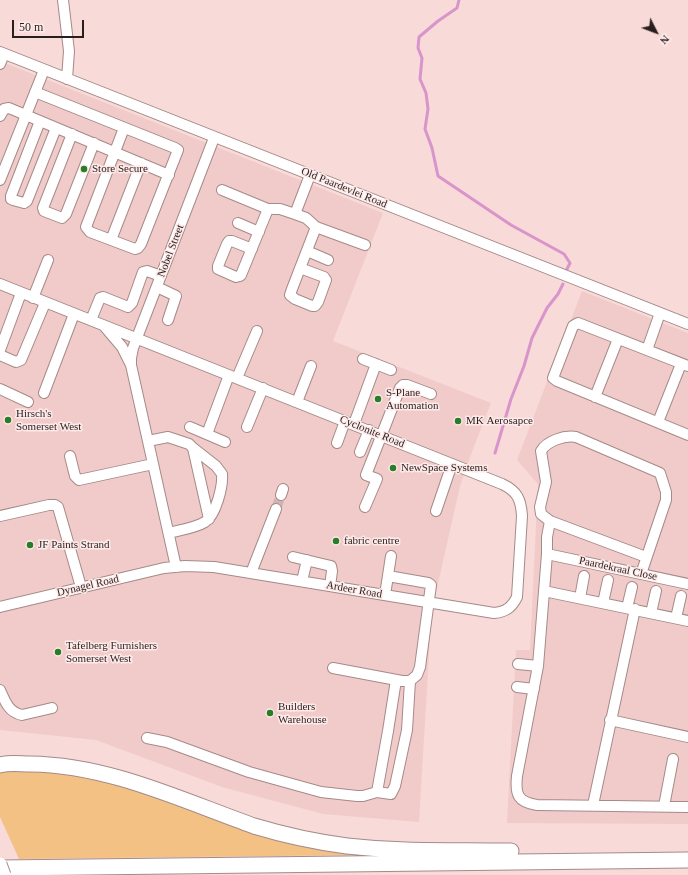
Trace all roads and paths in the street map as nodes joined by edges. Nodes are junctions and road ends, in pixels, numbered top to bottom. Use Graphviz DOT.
graph roads {
  1 [pos="63,0"];
  2 [pos="2,53"];
  3 [pos="0,64"];
  4 [pos="44,70"];
  5 [pos="67,79"];
  6 [pos="35,92"];
  7 [pos="26,115"];
  8 [pos="0,116"];
  9 [pos="40,121"];
  10 [pos="56,128"];
  11 [pos="124,128"];
  12 [pos="72,134"];
  13 [pos="214,138"];
  14 [pos="94,143"];
  15 [pos="115,152"];
  16 [pos="141,163"];
  17 [pos="169,175"];
  18 [pos="310,175"];
  19 [pos="0,180"];
  20 [pos="222,190"];
  21 [pos="268,209"];
  22 [pos="295,214"];
  23 [pos="238,223"];
  24 [pos="316,227"];
  25 [pos="259,232"];
  26 [pos="111,240"];
  27 [pos="365,245"];
  28 [pos="252,249"];
  29 [pos="307,251"];
  30 [pos="48,260"];
  31 [pos="328,260"];
  32 [pos="300,268"];
  33 [pos="161,276"];
  34 [pos="0,284"];
  35 [pos="157,287"];
  36 [pos="21,293"];
  37 [pos="33,298"];
  38 [pos="46,302"];
  39 [pos="660,313"];
  40 [pos="74,314"];
  41 [pos="91,320"];
  42 [pos="168,320"];
  43 [pos="688,324"];
  44 [pos="102,325"];
  45 [pos="257,331"];
  46 [pos="137,338"];
  47 [pos="618,339"];
  48 [pos="0,350"];
  49 [pos="646,350"];
  50 [pos="0,355"];
  51 [pos="363,359"];
  52 [pos="376,364"];
  53 [pos="131,365"];
  54 [pos="685,365"];
  55 [pos="311,366"];
  56 [pos="391,370"];
  57 [pos="233,376"];
  58 [pos="262,388"];
  59 [pos="0,389"];
  60 [pos="44,393"];
  61 [pos="431,394"];
  62 [pos="595,397"];
  63 [pos="28,402"];
  64 [pos="297,402"];
  65 [pos="658,422"];
  66 [pos="349,423"];
  67 [pos="190,427"];
  68 [pos="247,427"];
  69 [pos="368,430"];
  70 [pos="207,434"];
  71 [pos="381,435"];
  72 [pos="688,435"];
  73 [pos="148,441"];
  74 [pos="225,442"];
  75 [pos="337,443"];
  76 [pos="194,448"];
  77 [pos="360,452"];
  78 [pos="70,456"];
  79 [pos="153,464"];
  80 [pos="452,464"];
  81 [pos="365,507"];
  82 [pos="276,509"];
  83 [pos="436,511"];
  84 [pos="0,516"];
  85 [pos="209,519"];
  86 [pos="550,521"];
  87 [pos="169,533"];
  88 [pos="547,554"];
  89 [pos="294,556"];
  90 [pos="391,556"];
  91 [pos="646,558"];
  92 [pos="307,560"];
  93 [pos="176,567"];
  94 [pos="251,573"];
  95 [pos="640,574"];
  96 [pos="388,576"];
  97 [pos="584,576"];
  98 [pos="608,580"];
  99 [pos="302,581"];
  100 [pos="688,584"];
  101 [pos="330,586"];
  102 [pos="81,587"];
  103 [pos="632,587"];
  104 [pos="518,588"];
  105 [pos="544,591"];
  106 [pos="656,591"];
  107 [pos="385,595"];
  108 [pos="681,596"];
  109 [pos="580,598"];
  110 [pos="429,602"];
  111 [pos="603,602"];
  112 [pos="0,606"];
  113 [pos="631,609"];
  114 [pos="651,613"];
  115 [pos="676,618"];
  116 [pos="688,621"];
  117 [pos="518,664"];
  118 [pos="538,666"];
  119 [pos="333,668"];
  120 [pos="396,680"];
  121 [pos="410,681"];
  122 [pos="517,687"];
  123 [pos="0,690"];
  124 [pos="534,690"];
  125 [pos="52,708"];
  126 [pos="610,720"];
  127 [pos="688,737"];
  128 [pos="147,738"];
  129 [pos="673,759"];
  130 [pos="1,764"];
  131 [pos="377,792"];
  132 [pos="593,806"];
  133 [pos="664,806"];
  134 [pos="688,807"];
  135 [pos="621,860"];
  136 [pos="688,860"];
  137 [pos="0,864"];
  138 [pos="0,868"];
  139 [pos="4,875"];
  1 -- 5 [label="street"];
  2 -- 3 [label="street"];
  2 -- 4 [label="street, Old Paardevlei Road"];
  4 -- 5 [label="street, Old Paardevlei Road"];
  4 -- 6 [label="street"];
  5 -- 13 [label="street, Old Paardevlei Road"];
  6 -- 7 [label="street"];
  6 -- 11 [label="street"];
  7 -- 8 [label="street"];
  7 -- 9 [label="street"];
  7 -- 19 [label="street"];
  9 -- 10 [label="street"];
  9 -- 10 [label="street"];
  10 -- 12 [label="street"];
  11 -- 15 [label="street"];
  11 -- 17 [label="street"];
  12 -- 14 [label="street"];
  12 -- 14 [label="street"];
  13 -- 18 [label="street, Old Paardevlei Road"];
  13 -- 33 [label="street, Nobel Street"];
  14 -- 15 [label="street"];
  15 -- 16 [label="street"];
  15 -- 26 [label="street"];
  16 -- 17 [label="street"];
  16 -- 26 [label="street"];
  17 -- 26 [label="street"];
  18 -- 22 [label="street"];
  18 -- 39 [label="street, Old Paardevlei Road"];
  20 -- 21 [label="street"];
  21 -- 22 [label="street"];
  21 -- 25 [label="street"];
  22 -- 24 [label="street"];
  23 -- 25 [label="street"];
  24 -- 27 [label="street"];
  24 -- 29 [label="street"];
  25 -- 28 [label="street"];
  29 -- 31 [label="street"];
  29 -- 32 [label="street"];
  30 -- 37 [label="street"];
  33 -- 35 [label="street, Nobel Street"];
  33 -- 41 [label="street"];
  34 -- 36 [label="street"];
  35 -- 42 [label="street"];
  35 -- 46 [label="street, Nobel Street"];
  36 -- 37 [label="street"];
  36 -- 48 [label="street"];
  37 -- 38 [label="street"];
  38 -- 40 [label="street"];
  38 -- 50 [label="street"];
  39 -- 43 [label="street, Old Paardevlei Road"];
  39 -- 49 [label="street"];
  40 -- 41 [label="street"];
  40 -- 60 [label="street"];
  41 -- 44 [label="street"];
  44 -- 46 [label="street"];
  44 -- 53 [label="street, Nobel Street"];
  45 -- 57 [label="street"];
  46 -- 53 [label="street, Nobel Street"];
  46 -- 57 [label="street, Cyclonite Road"];
  47 -- 49 [label="street"];
  47 -- 62 [label="street"];
  47 -- 62 [label="street"];
  49 -- 54 [label="street"];
  51 -- 52 [label="street"];
  52 -- 56 [label="street"];
  52 -- 66 [label="street"];
  53 -- 73 [label="street, Nobel Street"];
  54 -- 65 [label="street"];
  55 -- 64 [label="street"];
  57 -- 58 [label="street, Cyclonite Road"];
  57 -- 70 [label="street"];
  58 -- 64 [label="street, Cyclonite Road"];
  58 -- 68 [label="street"];
  59 -- 63 [label="street"];
  61 -- 71 [label="street"];
  62 -- 65 [label="street"];
  64 -- 66 [label="street, Cyclonite Road"];
  65 -- 72 [label="street"];
  66 -- 69 [label="street, Cyclonite Road"];
  66 -- 75 [label="street"];
  67 -- 70 [label="street"];
  69 -- 71 [label="street, Cyclonite Road"];
  69 -- 77 [label="street"];
  70 -- 74 [label="street"];
  71 -- 80 [label="street, Cyclonite Road"];
  71 -- 81 [label="street"];
  73 -- 76 [label="street"];
  73 -- 79 [label="street, Nobel Street"];
  76 -- 85 [label="street"];
  76 -- 85 [label="street"];
  78 -- 79 [label="street"];
  79 -- 87 [label="street, Nobel Street"];
  80 -- 83 [label="street"];
  80 -- 104 [label="street, Cyclonite Road"];
  82 -- 94 [label="street"];
  84 -- 102 [label="street"];
  85 -- 87 [label="street"];
  86 -- 88 [label="street"];
  86 -- 91 [label="street"];
  86 -- 91 [label="street"];
  87 -- 93 [label="street, Nobel Street"];
  88 -- 95 [label="street, Paardekraal Close"];
  88 -- 105 [label="street"];
  89 -- 92 [label="street"];
  90 -- 96 [label="street"];
  91 -- 95 [label="street"];
  92 -- 99 [label="street"];
  92 -- 101 [label="street"];
  93 -- 94 [label="street, Ardeer Road"];
  93 -- 102 [label="street, Dynagel Road"];
  94 -- 99 [label="street, Ardeer Road"];
  95 -- 100 [label="street, Paardekraal Close"];
  96 -- 107 [label="street"];
  96 -- 110 [label="street"];
  97 -- 109 [label="street"];
  98 -- 111 [label="street"];
  99 -- 101 [label="street, Ardeer Road"];
  101 -- 107 [label="street, Ardeer Road"];
  102 -- 112 [label="street, Dynagel Road"];
  103 -- 113 [label="street"];
  104 -- 110 [label="street, Ardeer Road"];
  105 -- 109 [label="street"];
  105 -- 118 [label="street"];
  106 -- 114 [label="street"];
  107 -- 110 [label="street, Ardeer Road"];
  108 -- 115 [label="street"];
  109 -- 111 [label="street"];
  110 -- 121 [label="street"];
  111 -- 113 [label="street"];
  113 -- 114 [label="street"];
  113 -- 126 [label="street"];
  114 -- 115 [label="street"];
  115 -- 116 [label="street"];
  117 -- 118 [label="street"];
  118 -- 124 [label="street"];
  119 -- 120 [label="street"];
  120 -- 121 [label="street"];
  120 -- 131 [label="street"];
  121 -- 131 [label="street"];
  122 -- 124 [label="street"];
  123 -- 125 [label="street"];
  124 -- 132 [label="street"];
  126 -- 127 [label="street"];
  126 -- 132 [label="street"];
  128 -- 131 [label="street"];
  129 -- 133 [label="street"];
  130 -- 135 [label="highway"];
  132 -- 133 [label="street"];
  133 -- 134 [label="street"];
  135 -- 136 [label="highway"];
  135 -- 138 [label="highway"];
  137 -- 139 [label="main road, bridge"];
}
